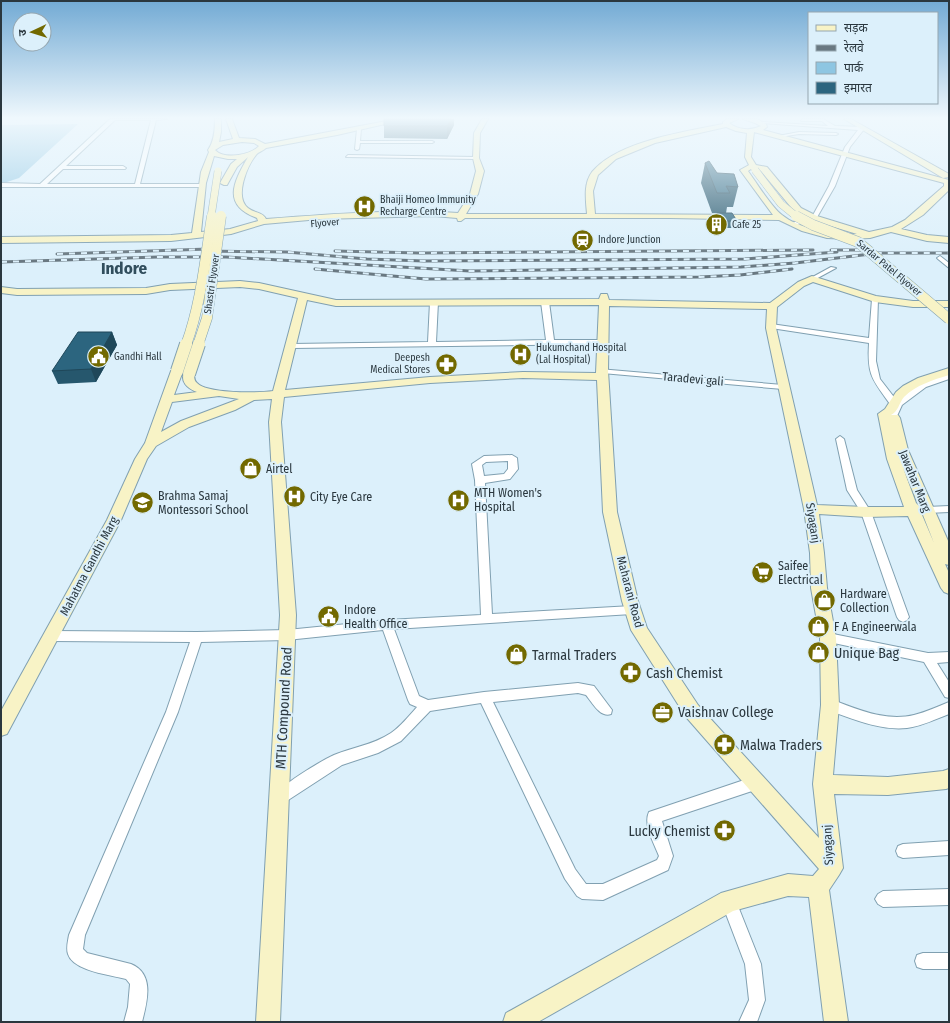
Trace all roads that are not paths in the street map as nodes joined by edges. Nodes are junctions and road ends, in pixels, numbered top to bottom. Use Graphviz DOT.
graph roads {
  1 [pos="62,167"];
  2 [pos="142,167"];
  3 [pos="207,167"];
  4 [pos="219,167"];
  5 [pos="237,167"];
  6 [pos="245,167"];
  7 [pos="479,167"];
  8 [pos="604,167"];
  9 [pos="839,167"];
  10 [pos="897,167"];
  11 [pos="927,167"];
  12 [pos="123,168"];
  13 [pos="753,168"];
  14 [pos="949,180"];
  15 [pos="1,185"];
  16 [pos="42,185"];
  17 [pos="137,185"];
  18 [pos="202,186"];
  19 [pos="591,214"];
  20 [pos="460,216"];
  21 [pos="778,216"];
  22 [pos="814,218"];
  23 [pos="262,220"];
  24 [pos="794,224"];
  25 [pos="892,230"];
  26 [pos="197,234"];
  27 [pos="870,235"];
  28 [pos="1,236"];
  29 [pos="136,237"];
  30 [pos="218,239"];
  31 [pos="1,240"];
  32 [pos="949,240"];
  33 [pos="940,258"];
  34 [pos="949,266"];
  35 [pos="833,268"];
  36 [pos="812,279"];
  37 [pos="1,286"];
  38 [pos="170,286"];
  39 [pos="1,290"];
  40 [pos="299,296"];
  41 [pos="318,299"];
  42 [pos="604,299"];
  43 [pos="875,299"];
  44 [pos="434,302"];
  45 [pos="545,302"];
  46 [pos="775,303"];
  47 [pos="949,304"];
  48 [pos="949,319"];
  49 [pos="771,326"];
  50 [pos="873,341"];
  51 [pos="550,342"];
  52 [pos="602,342"];
  53 [pos="432,344"];
  54 [pos="292,346"];
  55 [pos="949,371"];
  56 [pos="603,374"];
  57 [pos="949,376"];
  58 [pos="783,387"];
  59 [pos="219,393"];
  60 [pos="274,395"];
  61 [pos="252,397"];
  62 [pos="166,399"];
  63 [pos="892,410"];
  64 [pos="840,439"];
  65 [pos="151,443"];
  66 [pos="480,480"];
  67 [pos="811,509"];
  68 [pos="949,509"];
  69 [pos="920,511"];
  70 [pos="866,512"];
  71 [pos="949,560"];
  72 [pos="949,588"];
  73 [pos="632,610"];
  74 [pos="903,617"];
  75 [pos="487,619"];
  76 [pos="387,625"];
  77 [pos="287,635"];
  78 [pos="51,636"];
  79 [pos="197,637"];
  80 [pos="828,638"];
  81 [pos="949,657"];
  82 [pos="928,658"];
  83 [pos="949,693"];
  84 [pos="484,697"];
  85 [pos="830,705"];
  86 [pos="427,706"];
  87 [pos="949,708"];
  88 [pos="606,710"];
  89 [pos="1,728"];
  90 [pos="949,778"];
  91 [pos="756,783"];
  92 [pos="823,784"];
  93 [pos="279,799"];
  94 [pos="949,848"];
  95 [pos="903,852"];
  96 [pos="832,868"];
  97 [pos="818,887"];
  98 [pos="949,897"];
  99 [pos="883,898"];
  100 [pos="729,901"];
  101 [pos="924,961"];
  102 [pos="949,961"];
  103 [pos="133,1022"];
  104 [pos="268,1022"];
  105 [pos="515,1022"];
  106 [pos="748,1022"];
  107 [pos="836,1022"];
  1 -- 12 [label="street"];
  1 -- 16 [label="street"];
  2 -- 17 [label="street"];
  3 -- 18 [label="street"];
  4 -- 62 [label="street, Shastri Flyover, bridge"];
  5 -- 30 [label="street, Shastri Flyover, bridge"];
  6 -- 23 [label="street"];
  7 -- 20 [label="street"];
  8 -- 19 [label="street"];
  9 -- 22 [label="street"];
  10 -- 14 [label="street"];
  11 -- 14 [label="street"];
  13 -- 21 [label="street"];
  13 -- 22 [label="street"];
  13 -- 48 [label="street, Sardar Patel Flyover, bridge"];
  14 -- 25 [label="street"];
  15 -- 16 [label="street"];
  16 -- 17 [label="street"];
  17 -- 18 [label="street"];
  18 -- 26 [label="street"];
  19 -- 20 [label="street"];
  19 -- 20 [label="street, Flyover"];
  19 -- 21 [label="street"];
  20 -- 23 [label="street"];
  20 -- 30 [label="street, Flyover"];
  21 -- 24 [label="street"];
  22 -- 24 [label="street"];
  22 -- 27 [label="street"];
  23 -- 26 [label="street"];
  24 -- 27 [label="street"];
  25 -- 27 [label="street"];
  25 -- 32 [label="street"];
  26 -- 29 [label="street"];
  28 -- 29 [label="street"];
  29 -- 31 [label="street"];
  30 -- 59 [label="street, Shastri Flyover, bridge"];
  33 -- 34 [label="street"];
  35 -- 36 [label="street"];
  36 -- 43 [label="street"];
  36 -- 46 [label="street"];
  37 -- 38 [label="street"];
  38 -- 39 [label="street"];
  38 -- 40 [label="street"];
  40 -- 41 [label="street"];
  40 -- 54 [label="street"];
  40 -- 60 [label="street"];
  41 -- 42 [label="street"];
  41 -- 44 [label="street"];
  42 -- 45 [label="street"];
  42 -- 46 [label="street"];
  42 -- 52 [label="street, Maharani Road"];
  43 -- 47 [label="street"];
  43 -- 50 [label="street"];
  44 -- 45 [label="street"];
  44 -- 53 [label="street"];
  45 -- 51 [label="street"];
  46 -- 49 [label="street, Siyaganj"];
  49 -- 50 [label="street"];
  49 -- 58 [label="street, Siyaganj"];
  50 -- 63 [label="street"];
  51 -- 52 [label="street"];
  51 -- 53 [label="street"];
  52 -- 56 [label="street, Maharani Road"];
  53 -- 54 [label="street"];
  54 -- 60 [label="street"];
  55 -- 63 [label="street"];
  56 -- 58 [label="street, Taradevi gali"];
  56 -- 60 [label="street"];
  56 -- 73 [label="street, Maharani Road"];
  57 -- 63 [label="street"];
  58 -- 67 [label="street, Siyaganj"];
  59 -- 61 [label="street"];
  59 -- 62 [label="street"];
  60 -- 61 [label="street"];
  60 -- 77 [label="street, MTH Compound Road"];
  61 -- 65 [label="street"];
  62 -- 65 [label="street, Mahatma Gandhi Marg"];
  63 -- 69 [label="street"];
  64 -- 70 [label="street"];
  65 -- 78 [label="street, Mahatma Gandhi Marg"];
  66 -- 75 [label="street"];
  67 -- 70 [label="street"];
  67 -- 80 [label="street, Siyaganj"];
  68 -- 69 [label="street"];
  69 -- 70 [label="street"];
  69 -- 71 [label="street, Jawahar Marg"];
  69 -- 72 [label="street"];
  70 -- 74 [label="street"];
  73 -- 75 [label="street"];
  73 -- 91 [label="street, Maharani Road"];
  75 -- 76 [label="street"];
  76 -- 77 [label="street"];
  76 -- 86 [label="street"];
  77 -- 79 [label="street"];
  77 -- 93 [label="street, MTH Compound Road"];
  78 -- 79 [label="street"];
  78 -- 89 [label="street, Mahatma Gandhi Marg"];
  79 -- 103 [label="street"];
  80 -- 82 [label="street"];
  80 -- 85 [label="street, Siyaganj"];
  81 -- 82 [label="street"];
  82 -- 83 [label="street"];
  84 -- 86 [label="street"];
  84 -- 88 [label="street"];
  84 -- 91 [label="street"];
  85 -- 87 [label="street"];
  85 -- 92 [label="street, Siyaganj"];
  86 -- 93 [label="street"];
  90 -- 92 [label="street"];
  91 -- 96 [label="street, Maharani Road"];
  92 -- 96 [label="street, Siyaganj"];
  93 -- 104 [label="street, MTH Compound Road"];
  94 -- 95 [label="street"];
  96 -- 97 [label="street, Siyaganj"];
  97 -- 100 [label="street"];
  97 -- 107 [label="street"];
  98 -- 99 [label="street"];
  100 -- 105 [label="street"];
  100 -- 106 [label="street"];
  101 -- 102 [label="street"];
}
